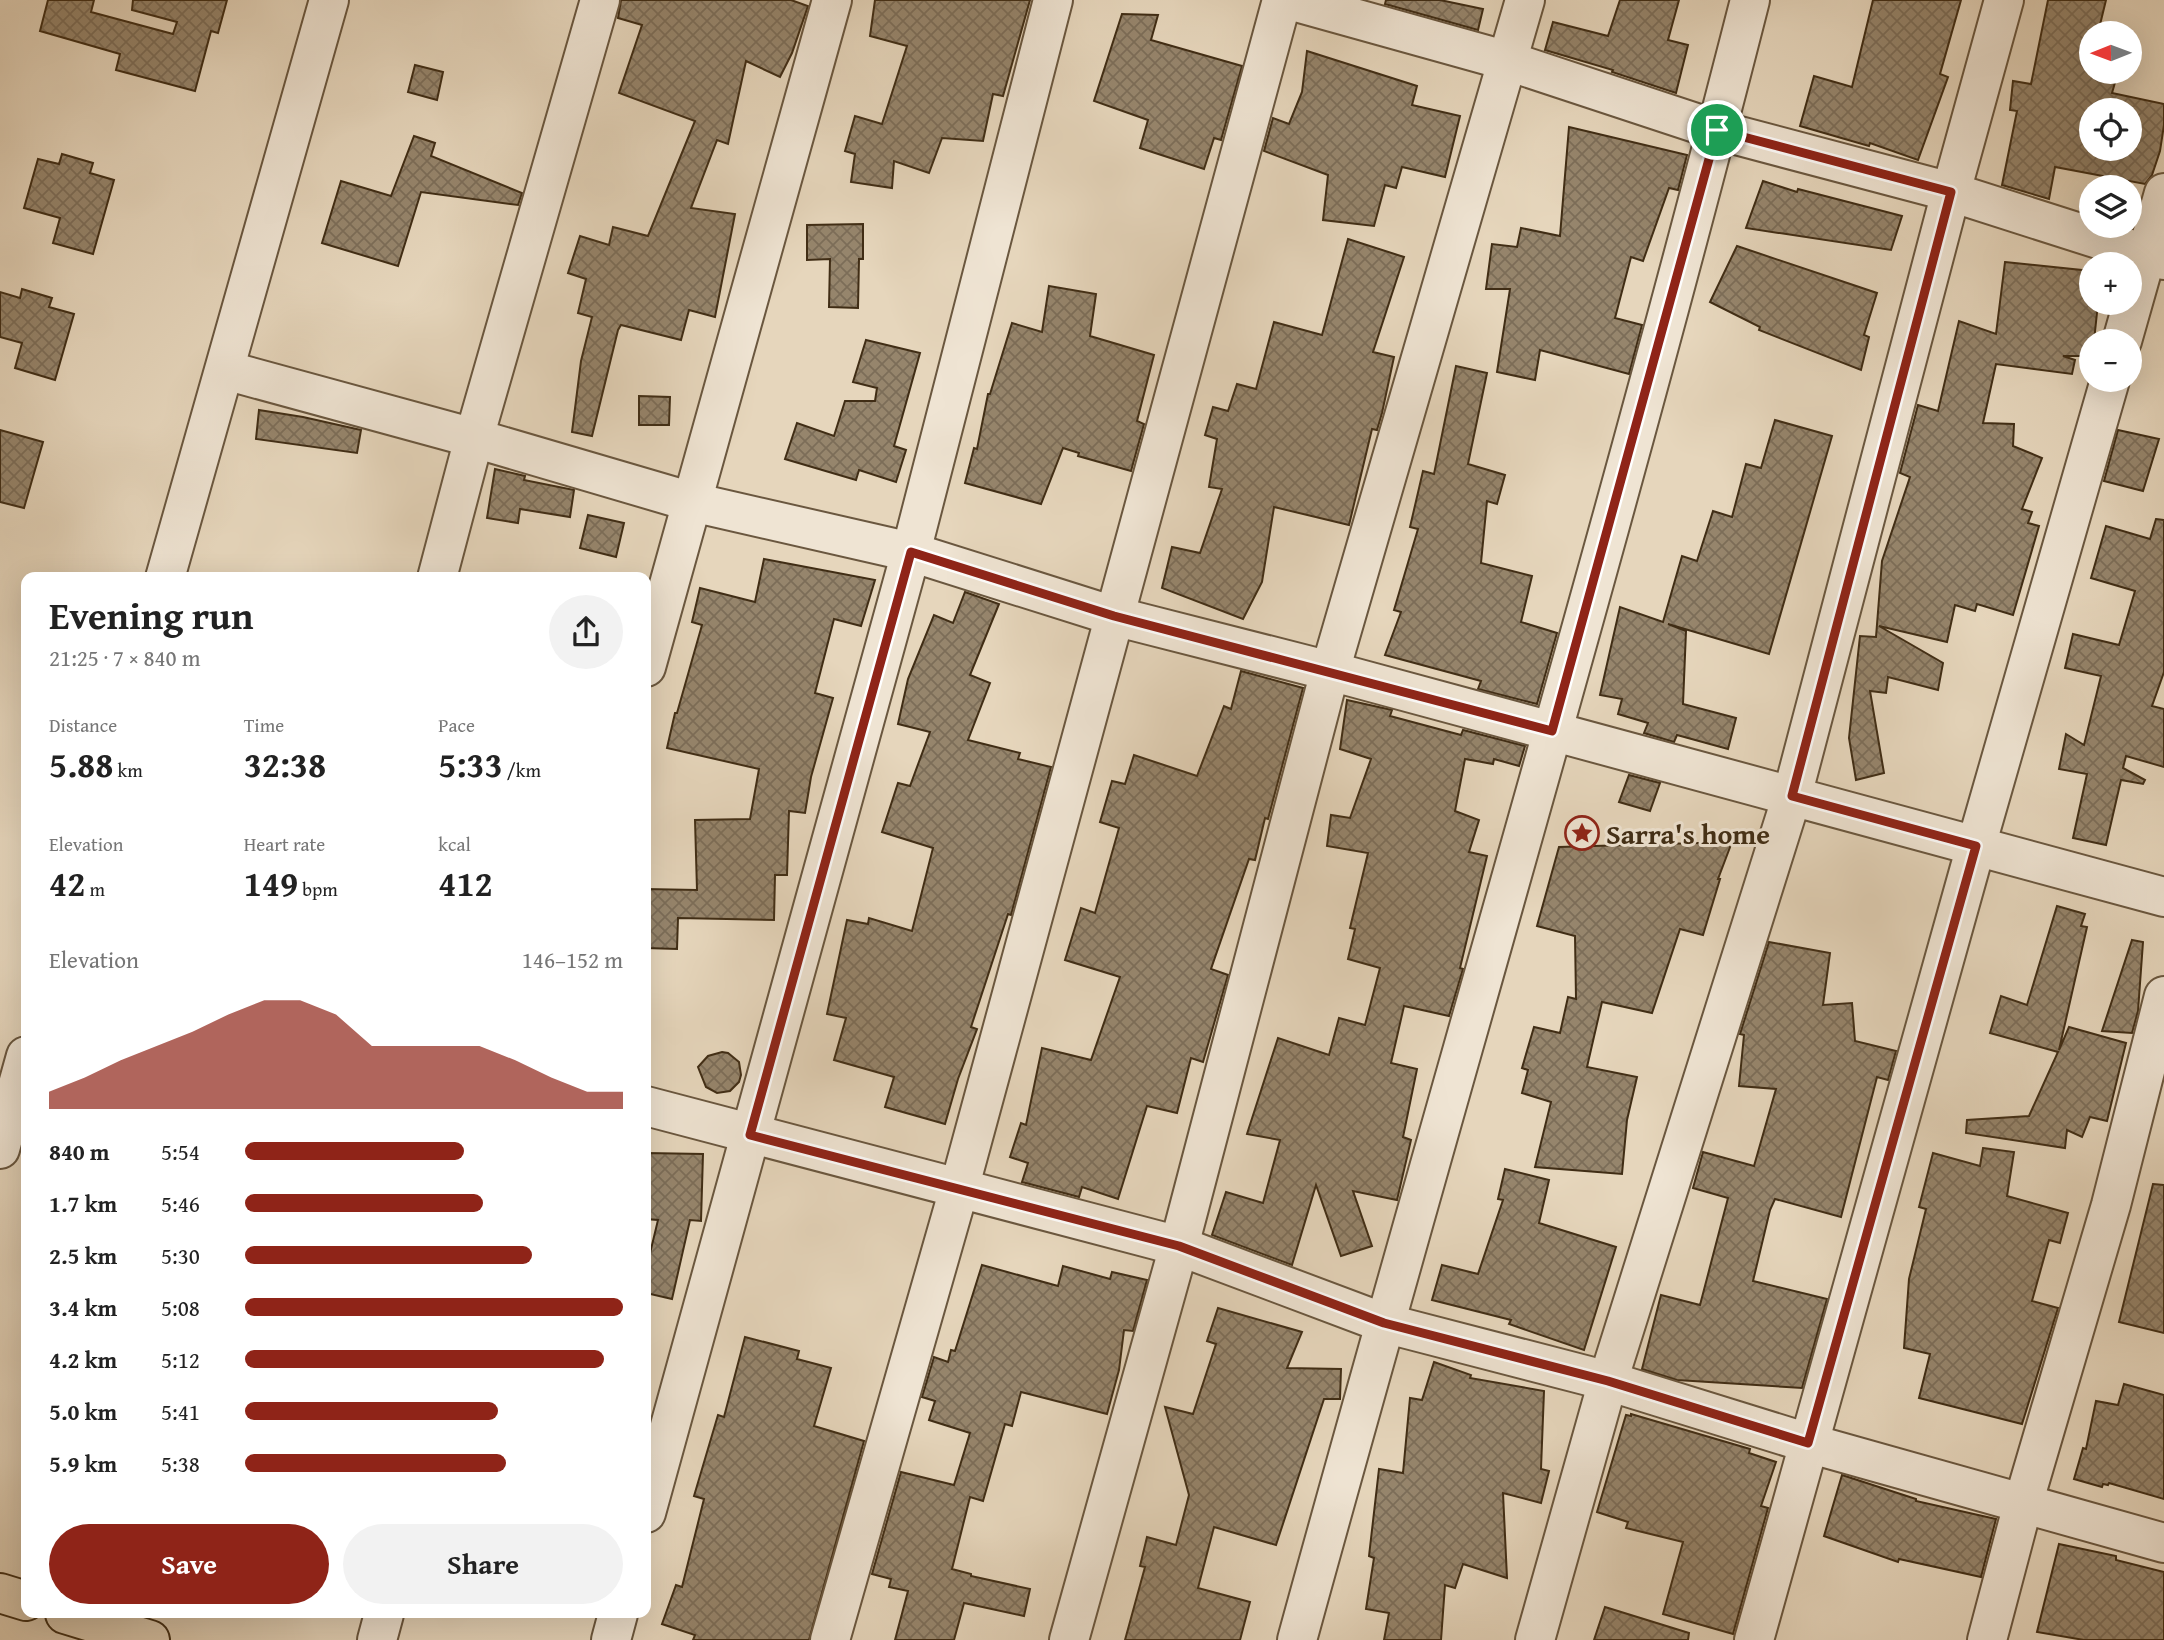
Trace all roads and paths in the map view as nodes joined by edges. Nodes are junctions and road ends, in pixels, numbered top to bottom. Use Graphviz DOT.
graph roads {
  1 [pos="329,0"];
  2 [pos="600,0"];
  3 [pos="832,0"];
  4 [pos="1053,0"];
  5 [pos="1282,0"];
  6 [pos="1289,0"];
  7 [pos="1525,0"];
  8 [pos="1750,0"];
  9 [pos="2004,0"];
  10 [pos="1508,61"];
  11 [pos="1717,130"];
  12 [pos="1951,192"];
  13 [pos="2164,193"];
  14 [pos="2155,258"];
  15 [pos="2127,329"];
  16 [pos="225,370"];
  17 [pos="2107,392"];
  18 [pos="474,438"];
  19 [pos="692,502"];
  20 [pos="911,552"];
  21 [pos="167,572"];
  22 [pos="439,572"];
  23 [pos="1114,616"];
  24 [pos="651,649"];
  25 [pos="1330,671"];
  26 [pos="1552,731"];
  27 [pos="1792,796"];
  28 [pos="1976,846"];
  29 [pos="2164,897"];
  30 [pos="2164,996"];
  31 [pos="21,1074"];
  32 [pos="651,1107"];
  33 [pos="750,1135"];
  34 [pos="0,1149"];
  35 [pos="960,1189"];
  36 [pos="1179,1246"];
  37 [pos="1384,1323"];
  38 [pos="1608,1381"];
  39 [pos="1808,1443"];
  40 [pos="651,1495"];
  41 [pos="2023,1504"];
  42 [pos="2164,1543"];
  43 [pos="0,1593"];
  44 [pos="21,1599"];
  45 [pos="84,1618"];
  46 [pos="383,1618"];
  47 [pos="617,1618"];
  48 [pos="138,1629"];
  49 [pos="377,1640"];
  50 [pos="611,1640"];
  51 [pos="830,1640"];
  52 [pos="1069,1640"];
  53 [pos="1297,1640"];
  54 [pos="1535,1640"];
  55 [pos="1754,1640"];
  56 [pos="1987,1640"];
  1 -- 16 [label="street"];
  2 -- 18 [label="street"];
  3 -- 19 [label="street"];
  4 -- 20 [label="street"];
  5 -- 23 [label="street"];
  6 -- 10 [label="street"];
  7 -- 10 [label="street"];
  8 -- 11 [label="street"];
  9 -- 12 [label="street"];
  10 -- 11 [label="street"];
  10 -- 25 [label="street"];
  11 -- 12 [label="street"];
  11 -- 26 [label="street"];
  12 -- 14 [label="street"];
  12 -- 27 [label="street"];
  13 -- 14 [label="street"];
  14 -- 15 [label="street"];
  16 -- 18 [label="street"];
  16 -- 21 [label="street"];
  17 -- 28 [label="street"];
  18 -- 19 [label="street"];
  18 -- 22 [label="street"];
  19 -- 20 [label="street"];
  19 -- 24 [label="street"];
  20 -- 23 [label="street"];
  20 -- 33 [label="street"];
  23 -- 25 [label="street"];
  23 -- 35 [label="street"];
  25 -- 26 [label="street"];
  25 -- 36 [label="street"];
  26 -- 27 [label="street"];
  26 -- 37 [label="street"];
  27 -- 28 [label="street"];
  27 -- 38 [label="street"];
  28 -- 29 [label="street"];
  28 -- 39 [label="street"];
  30 -- 41 [label="street"];
  31 -- 34 [label="street"];
  32 -- 33 [label="street"];
  33 -- 35 [label="street"];
  33 -- 40 [label="street"];
  35 -- 36 [label="street"];
  35 -- 51 [label="street"];
  36 -- 37 [label="street"];
  36 -- 52 [label="street"];
  37 -- 38 [label="street"];
  37 -- 53 [label="street"];
  38 -- 39 [label="street"];
  38 -- 54 [label="street"];
  39 -- 41 [label="street"];
  39 -- 55 [label="street"];
  41 -- 42 [label="street"];
  41 -- 56 [label="street"];
  43 -- 44 [label="main road"];
  45 -- 48 [label="main road"];
  46 -- 49 [label="street"];
  47 -- 50 [label="street"];
}
